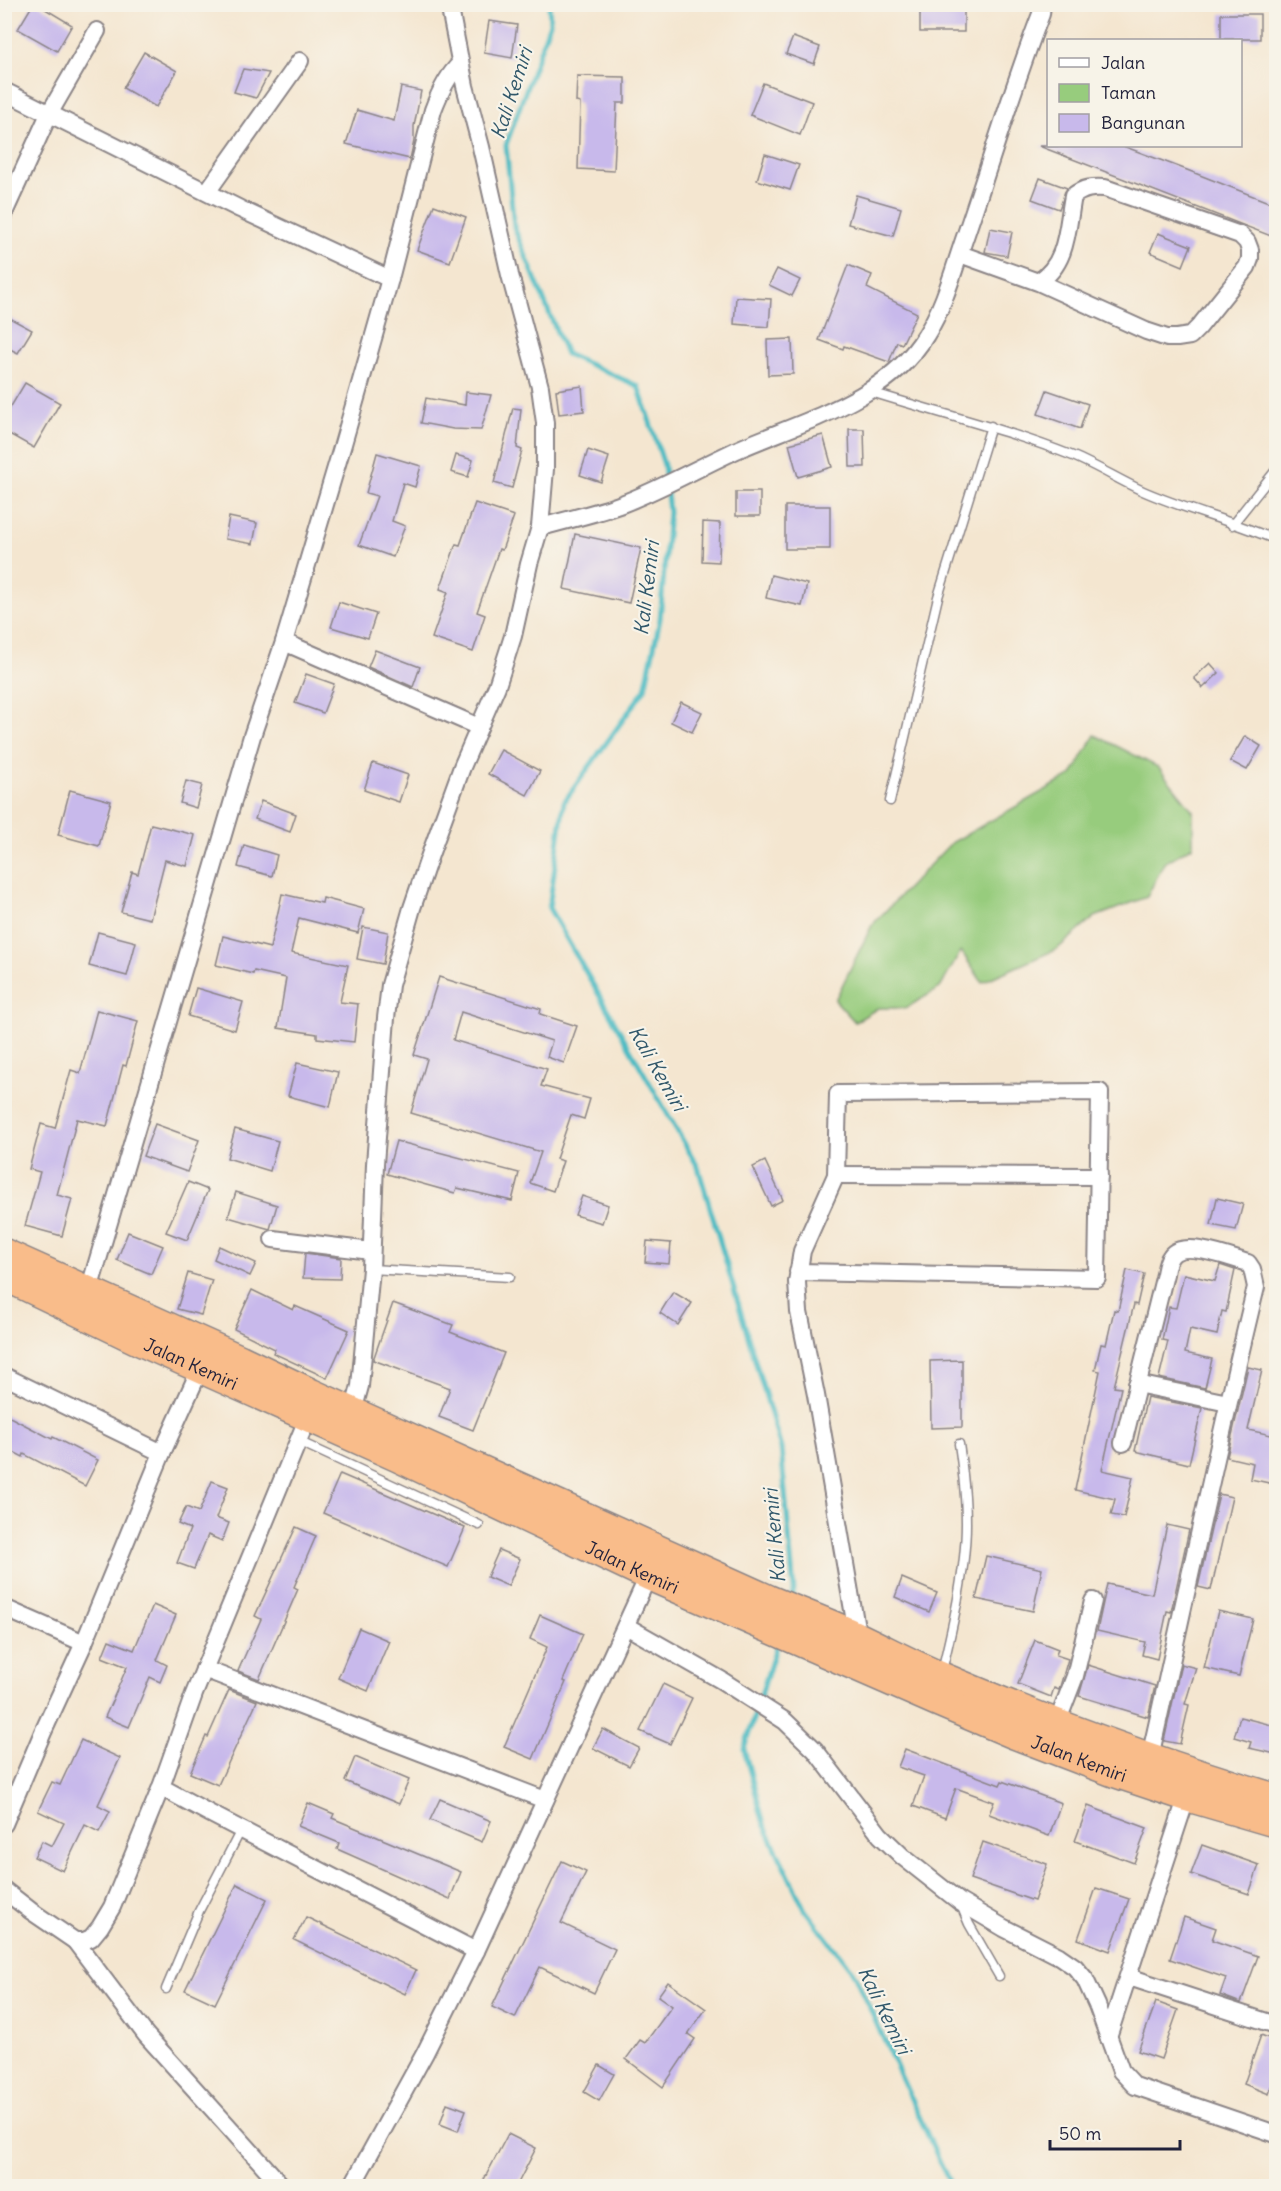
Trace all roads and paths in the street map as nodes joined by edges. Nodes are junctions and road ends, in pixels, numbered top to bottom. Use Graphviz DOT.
graph roads {
  1 [pos="449,4"];
  2 [pos="1042,4"];
  3 [pos="97,31"];
  4 [pos="300,61"];
  5 [pos="460,64"];
  6 [pos="4,91"];
  7 [pos="49,114"];
  8 [pos="207,192"];
  9 [pos="4,213"];
  10 [pos="960,254"];
  11 [pos="390,279"];
  12 [pos="1038,282"];
  13 [pos="867,391"];
  14 [pos="991,426"];
  15 [pos="1276,470"];
  16 [pos="1232,525"];
  17 [pos="540,527"];
  18 [pos="1276,540"];
  19 [pos="284,642"];
  20 [pos="479,727"];
  21 [pos="890,801"];
  22 [pos="836,1175"];
  23 [pos="1099,1176"];
  24 [pos="273,1239"];
  25 [pos="371,1251"];
  26 [pos="4,1254"];
  27 [pos="371,1269"];
  28 [pos="798,1272"];
  29 [pos="4,1275"];
  30 [pos="510,1277"];
  31 [pos="86,1302"];
  32 [pos="201,1367"];
  33 [pos="4,1376"];
  34 [pos="1137,1384"];
  35 [pos="1228,1403"];
  36 [pos="350,1424"];
  37 [pos="303,1429"];
  38 [pos="1123,1443"];
  39 [pos="959,1444"];
  40 [pos="162,1453"];
  41 [pos="479,1525"];
  42 [pos="654,1562"];
  43 [pos="1093,1601"];
  44 [pos="4,1608"];
  45 [pos="626,1626"];
  46 [pos="844,1641"];
  47 [pos="84,1643"];
  48 [pos="204,1669"];
  49 [pos="940,1677"];
  50 [pos="1057,1723"];
  51 [pos="1150,1757"];
  52 [pos="161,1787"];
  53 [pos="1187,1796"];
  54 [pos="1276,1799"];
  55 [pos="544,1800"];
  56 [pos="1276,1822"];
  57 [pos="4,1824"];
  58 [pos="241,1830"];
  59 [pos="4,1890"];
  60 [pos="960,1902"];
  61 [pos="75,1941"];
  62 [pos="476,1951"];
  63 [pos="999,1976"];
  64 [pos="1129,1977"];
  65 [pos="166,1989"];
  66 [pos="1276,2025"];
  67 [pos="1108,2037"];
  68 [pos="1276,2134"];
  69 [pos="282,2187"];
  70 [pos="352,2187"];
  1 -- 5 [label="street"];
  2 -- 10 [label="street"];
  3 -- 7 [label="street"];
  4 -- 8 [label="street"];
  5 -- 11 [label="street"];
  5 -- 17 [label="street"];
  6 -- 7 [label="street"];
  7 -- 8 [label="street"];
  7 -- 9 [label="street"];
  8 -- 11 [label="street"];
  10 -- 12 [label="street"];
  10 -- 13 [label="street"];
  11 -- 19 [label="street"];
  12 -- 12 [label="street"];
  13 -- 14 [label="lane"];
  13 -- 17 [label="street"];
  14 -- 16 [label="lane"];
  14 -- 21 [label="lane"];
  15 -- 16 [label="lane"];
  16 -- 18 [label="lane"];
  17 -- 20 [label="street"];
  19 -- 20 [label="street"];
  19 -- 31 [label="street"];
  20 -- 25 [label="street"];
  22 -- 23 [label="street"];
  22 -- 23 [label="street"];
  22 -- 28 [label="street"];
  23 -- 28 [label="street"];
  24 -- 25 [label="street"];
  25 -- 27 [label="street"];
  26 -- 31 [label="highway, Jalan Kemiri"];
  27 -- 30 [label="lane"];
  27 -- 36 [label="street"];
  28 -- 46 [label="street"];
  29 -- 31 [label="highway, Jalan Kemiri"];
  31 -- 32 [label="highway, Jalan Kemiri"];
  31 -- 36 [label="highway, Jalan Kemiri"];
  32 -- 37 [label="highway, Jalan Kemiri"];
  32 -- 40 [label="street"];
  33 -- 40 [label="street"];
  34 -- 35 [label="street"];
  34 -- 35 [label="street"];
  34 -- 38 [label="street"];
  35 -- 51 [label="street"];
  36 -- 37 [label="highway, Jalan Kemiri"];
  36 -- 42 [label="highway, Jalan Kemiri"];
  37 -- 41 [label="lane"];
  37 -- 48 [label="street"];
  39 -- 49 [label="lane"];
  40 -- 47 [label="street"];
  42 -- 45 [label="street"];
  42 -- 46 [label="highway, Jalan Kemiri"];
  43 -- 50 [label="street"];
  44 -- 47 [label="street"];
  45 -- 55 [label="street"];
  45 -- 60 [label="street"];
  46 -- 49 [label="highway, Jalan Kemiri"];
  46 -- 53 [label="highway, Jalan Kemiri"];
  47 -- 57 [label="street"];
  48 -- 52 [label="street"];
  48 -- 55 [label="street"];
  49 -- 50 [label="highway, Jalan Kemiri"];
  50 -- 51 [label="highway, Jalan Kemiri"];
  51 -- 54 [label="highway, Jalan Kemiri"];
  52 -- 58 [label="street"];
  52 -- 61 [label="street"];
  53 -- 56 [label="highway, Jalan Kemiri"];
  53 -- 64 [label="street"];
  55 -- 62 [label="street"];
  58 -- 62 [label="street"];
  58 -- 65 [label="lane"];
  59 -- 61 [label="street"];
  60 -- 63 [label="lane"];
  60 -- 67 [label="street"];
  61 -- 69 [label="street"];
  62 -- 70 [label="street"];
  64 -- 66 [label="street"];
  64 -- 67 [label="street"];
  67 -- 68 [label="street"];
}
